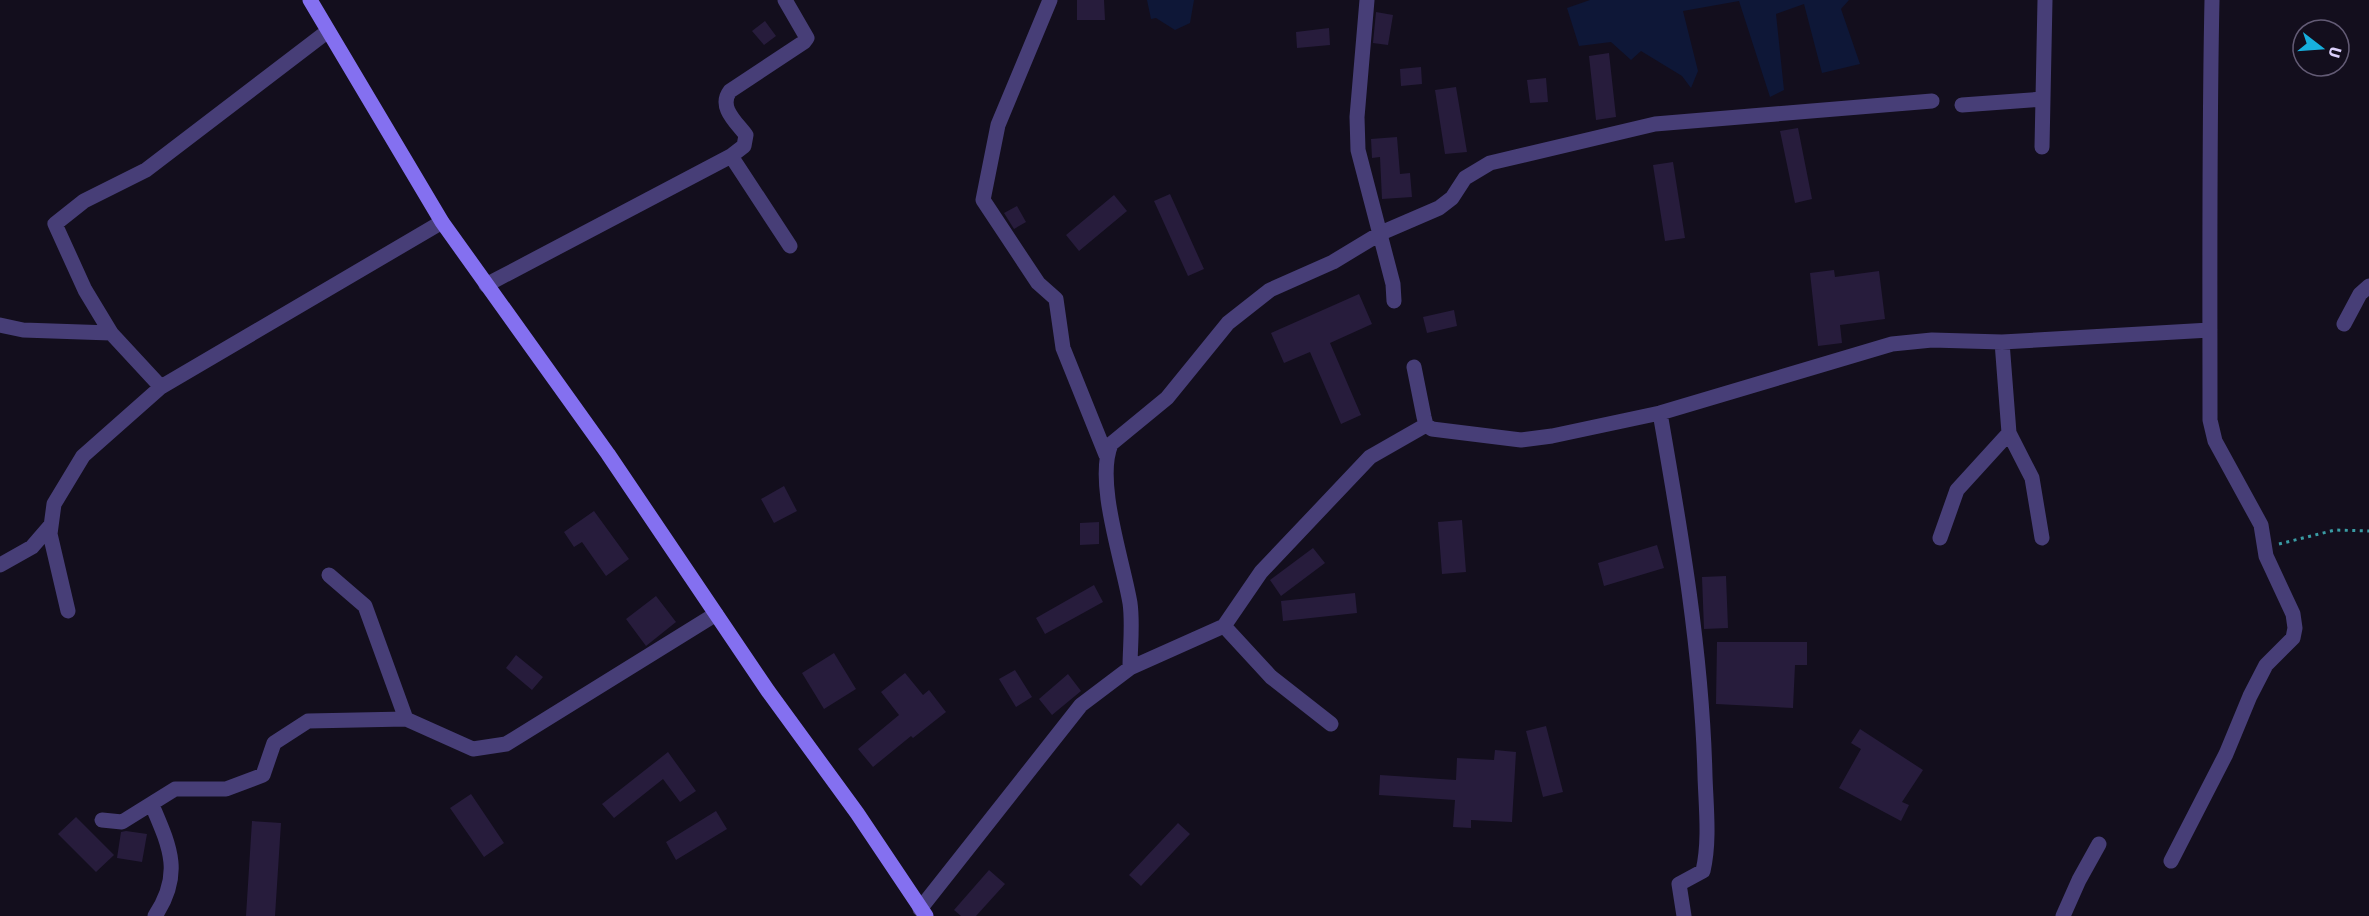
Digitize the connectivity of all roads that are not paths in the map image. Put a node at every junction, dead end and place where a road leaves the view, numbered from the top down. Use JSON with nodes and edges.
{"nodes":[{"id":1,"x":310,"y":0,"type":"edge"},
{"id":2,"x":804,"y":0,"type":"edge"},
{"id":3,"x":1050,"y":0,"type":"edge"},
{"id":4,"x":1367,"y":0,"type":"edge"},
{"id":5,"x":2045,"y":0,"type":"edge"},
{"id":6,"x":2212,"y":0,"type":"edge"},
{"id":7,"x":788,"y":4,"type":"edge"},
{"id":8,"x":328,"y":31,"type":"junction"},
{"id":9,"x":2043,"y":99,"type":"junction"},
{"id":10,"x":1932,"y":101,"type":"dead end"},
{"id":11,"x":1962,"y":105,"type":"dead end"},
{"id":12,"x":2042,"y":147,"type":"dead end"},
{"id":13,"x":731,"y":156,"type":"junction"},
{"id":14,"x":442,"y":222,"type":"junction"},
{"id":15,"x":1381,"y":232,"type":"junction"},
{"id":16,"x":790,"y":246,"type":"dead end"},
{"id":17,"x":486,"y":285,"type":"junction"},
{"id":18,"x":2369,"y":286,"type":"edge"},
{"id":19,"x":1394,"y":301,"type":"dead end"},
{"id":20,"x":2344,"y":324,"type":"dead end"},
{"id":21,"x":0,"y":325,"type":"edge"},
{"id":22,"x":2210,"y":330,"type":"junction"},
{"id":23,"x":111,"y":333,"type":"junction"},
{"id":24,"x":2002,"y":342,"type":"junction"},
{"id":25,"x":1414,"y":367,"type":"dead end"},
{"id":26,"x":161,"y":387,"type":"junction"},
{"id":27,"x":1660,"y":412,"type":"junction"},
{"id":28,"x":1426,"y":424,"type":"junction"},
{"id":29,"x":2009,"y":433,"type":"junction"},
{"id":30,"x":1106,"y":455,"type":"junction"},
{"id":31,"x":51,"y":525,"type":"junction"},
{"id":32,"x":1940,"y":538,"type":"dead end"},
{"id":33,"x":2042,"y":538,"type":"dead end"},
{"id":34,"x":0,"y":565,"type":"edge"},
{"id":35,"x":329,"y":574,"type":"dead end"},
{"id":36,"x":68,"y":610,"type":"dead end"},
{"id":37,"x":716,"y":614,"type":"junction"},
{"id":38,"x":1224,"y":626,"type":"junction"},
{"id":39,"x":1130,"y":668,"type":"junction"},
{"id":40,"x":406,"y":719,"type":"junction"},
{"id":41,"x":1331,"y":724,"type":"dead end"},
{"id":42,"x":152,"y":805,"type":"junction"},
{"id":43,"x":102,"y":820,"type":"dead end"},
{"id":44,"x":2099,"y":844,"type":"dead end"},
{"id":45,"x":2172,"y":861,"type":"dead end"},
{"id":46,"x":923,"y":913,"type":"edge"},
{"id":47,"x":155,"y":916,"type":"edge"},
{"id":48,"x":1684,"y":916,"type":"edge"},
{"id":49,"x":2063,"y":916,"type":"edge"}],
"edges":[{"from":1,"to":8,"type":"street"},
{"from":2,"to":7,"type":"street"},
{"from":3,"to":30,"type":"street"},
{"from":4,"to":15,"type":"street"},
{"from":5,"to":9,"type":"street"},
{"from":6,"to":22,"type":"street"},
{"from":7,"to":13,"type":"street"},
{"from":8,"to":14,"type":"street"},
{"from":8,"to":23,"type":"street"},
{"from":9,"to":11,"type":"street"},
{"from":9,"to":12,"type":"street"},
{"from":10,"to":15,"type":"street"},
{"from":13,"to":16,"type":"street"},
{"from":13,"to":17,"type":"street"},
{"from":14,"to":17,"type":"street"},
{"from":14,"to":26,"type":"street"},
{"from":15,"to":19,"type":"street"},
{"from":15,"to":30,"type":"street"},
{"from":17,"to":37,"type":"street"},
{"from":18,"to":20,"type":"street"},
{"from":21,"to":23,"type":"street"},
{"from":22,"to":24,"type":"street"},
{"from":22,"to":45,"type":"street"},
{"from":23,"to":26,"type":"street"},
{"from":24,"to":27,"type":"street"},
{"from":24,"to":29,"type":"street"},
{"from":25,"to":28,"type":"street"},
{"from":26,"to":31,"type":"street"},
{"from":27,"to":28,"type":"street"},
{"from":27,"to":48,"type":"street"},
{"from":28,"to":38,"type":"street"},
{"from":29,"to":32,"type":"street"},
{"from":29,"to":33,"type":"street"},
{"from":30,"to":39,"type":"street"},
{"from":31,"to":34,"type":"street"},
{"from":31,"to":36,"type":"street"},
{"from":35,"to":40,"type":"street"},
{"from":37,"to":40,"type":"street"},
{"from":37,"to":46,"type":"street"},
{"from":38,"to":39,"type":"street"},
{"from":38,"to":41,"type":"street"},
{"from":39,"to":46,"type":"street"},
{"from":40,"to":42,"type":"street"},
{"from":42,"to":43,"type":"street"},
{"from":42,"to":47,"type":"street"},
{"from":44,"to":49,"type":"street"}]}
